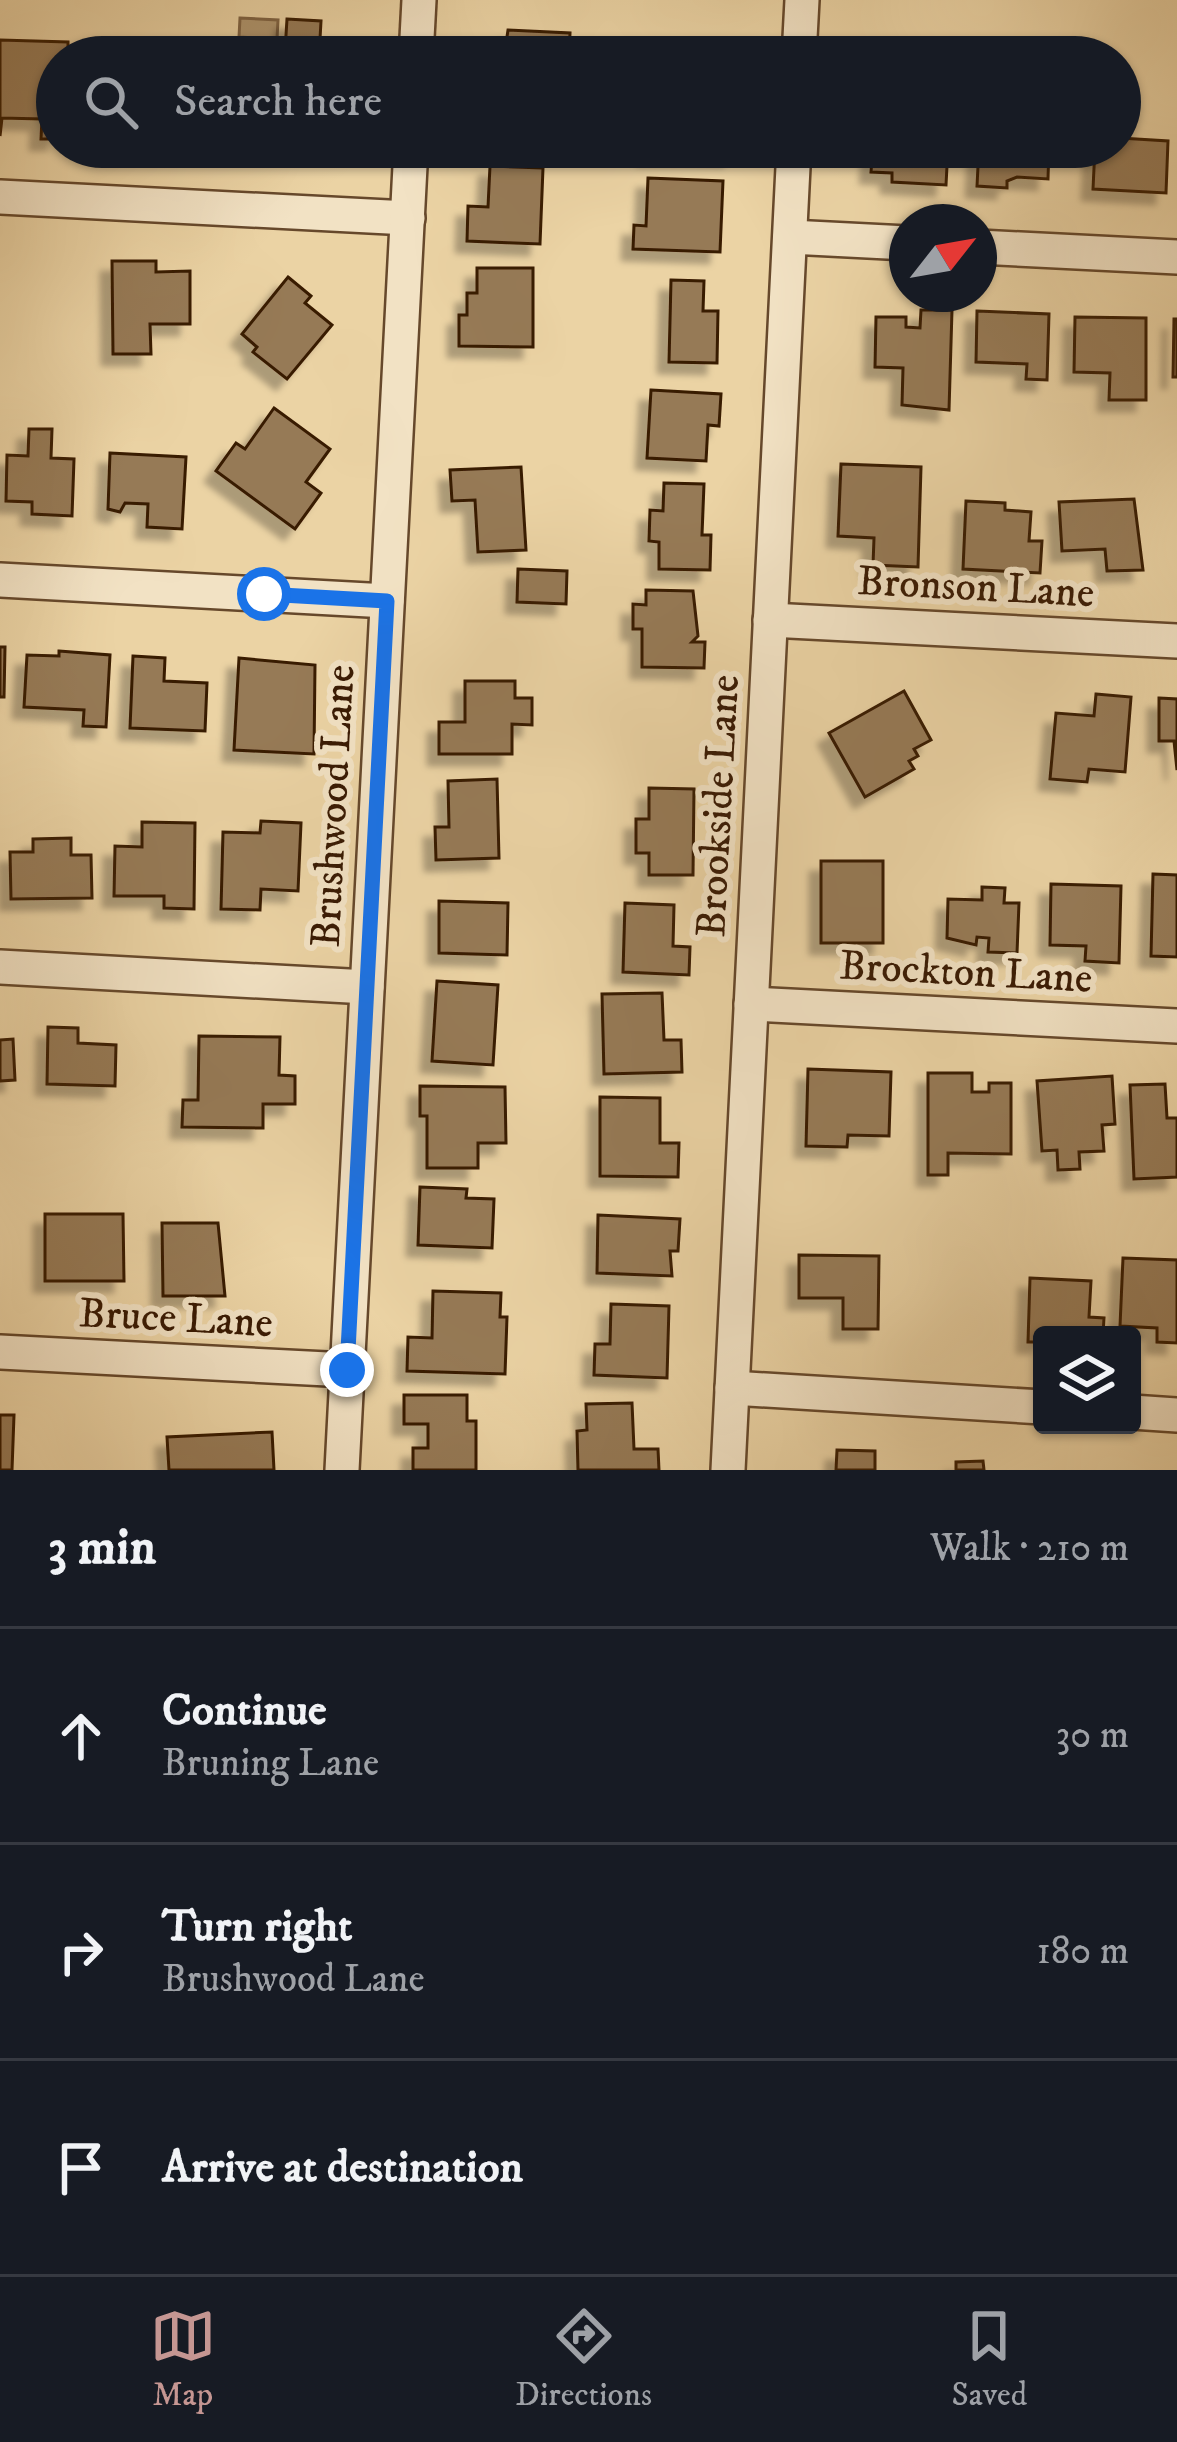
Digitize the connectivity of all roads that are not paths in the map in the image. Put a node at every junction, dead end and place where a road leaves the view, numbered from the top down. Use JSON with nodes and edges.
{"nodes":[{"id":1,"x":419,"y":0,"type":"edge"},
{"id":2,"x":802,"y":0,"type":"edge"},
{"id":3,"x":417,"y":36,"type":"edge"},
{"id":4,"x":800,"y":36,"type":"edge"},
{"id":5,"x":410,"y":168,"type":"edge"},
{"id":6,"x":793,"y":168,"type":"edge"},
{"id":7,"x":0,"y":197,"type":"edge"},
{"id":8,"x":408,"y":218,"type":"junction"},
{"id":9,"x":790,"y":237,"type":"junction"},
{"id":10,"x":889,"y":242,"type":"edge"},
{"id":11,"x":997,"y":248,"type":"edge"},
{"id":12,"x":1177,"y":257,"type":"edge"},
{"id":13,"x":0,"y":580,"type":"edge"},
{"id":14,"x":387,"y":601,"type":"junction"},
{"id":15,"x":770,"y":620,"type":"junction"},
{"id":16,"x":1177,"y":641,"type":"edge"},
{"id":17,"x":0,"y":968,"type":"edge"},
{"id":18,"x":367,"y":987,"type":"junction"},
{"id":19,"x":751,"y":1004,"type":"junction"},
{"id":20,"x":1177,"y":1026,"type":"edge"},
{"id":21,"x":0,"y":1352,"type":"edge"},
{"id":22,"x":347,"y":1370,"type":"junction"},
{"id":23,"x":732,"y":1388,"type":"junction"},
{"id":24,"x":1033,"y":1406,"type":"edge"},
{"id":25,"x":1141,"y":1413,"type":"edge"},
{"id":26,"x":1177,"y":1415,"type":"edge"},
{"id":27,"x":342,"y":1470,"type":"edge"},
{"id":28,"x":728,"y":1470,"type":"edge"}],
"edges":[{"from":1,"to":3,"type":"street"},
{"from":2,"to":4,"type":"street"},
{"from":5,"to":8,"type":"street","name":"Brushwood Lane"},
{"from":6,"to":9,"type":"street","name":"Brookside Lane"},
{"from":7,"to":8,"type":"street"},
{"from":8,"to":14,"type":"street","name":"Brushwood Lane"},
{"from":9,"to":10,"type":"street"},
{"from":9,"to":15,"type":"street","name":"Brookside Lane"},
{"from":11,"to":12,"type":"street"},
{"from":13,"to":14,"type":"street"},
{"from":14,"to":18,"type":"street","name":"Brushwood Lane"},
{"from":15,"to":16,"type":"street","name":"Bronson Lane"},
{"from":15,"to":19,"type":"street","name":"Brookside Lane"},
{"from":17,"to":18,"type":"street"},
{"from":18,"to":22,"type":"street","name":"Brushwood Lane"},
{"from":19,"to":20,"type":"street","name":"Brockton Lane"},
{"from":19,"to":23,"type":"street","name":"Brookside Lane"},
{"from":21,"to":22,"type":"street","name":"Bruce Lane"},
{"from":22,"to":27,"type":"street","name":"Brushwood Lane"},
{"from":23,"to":24,"type":"street"},
{"from":23,"to":28,"type":"street","name":"Brookside Lane"},
{"from":25,"to":26,"type":"street"}]}
